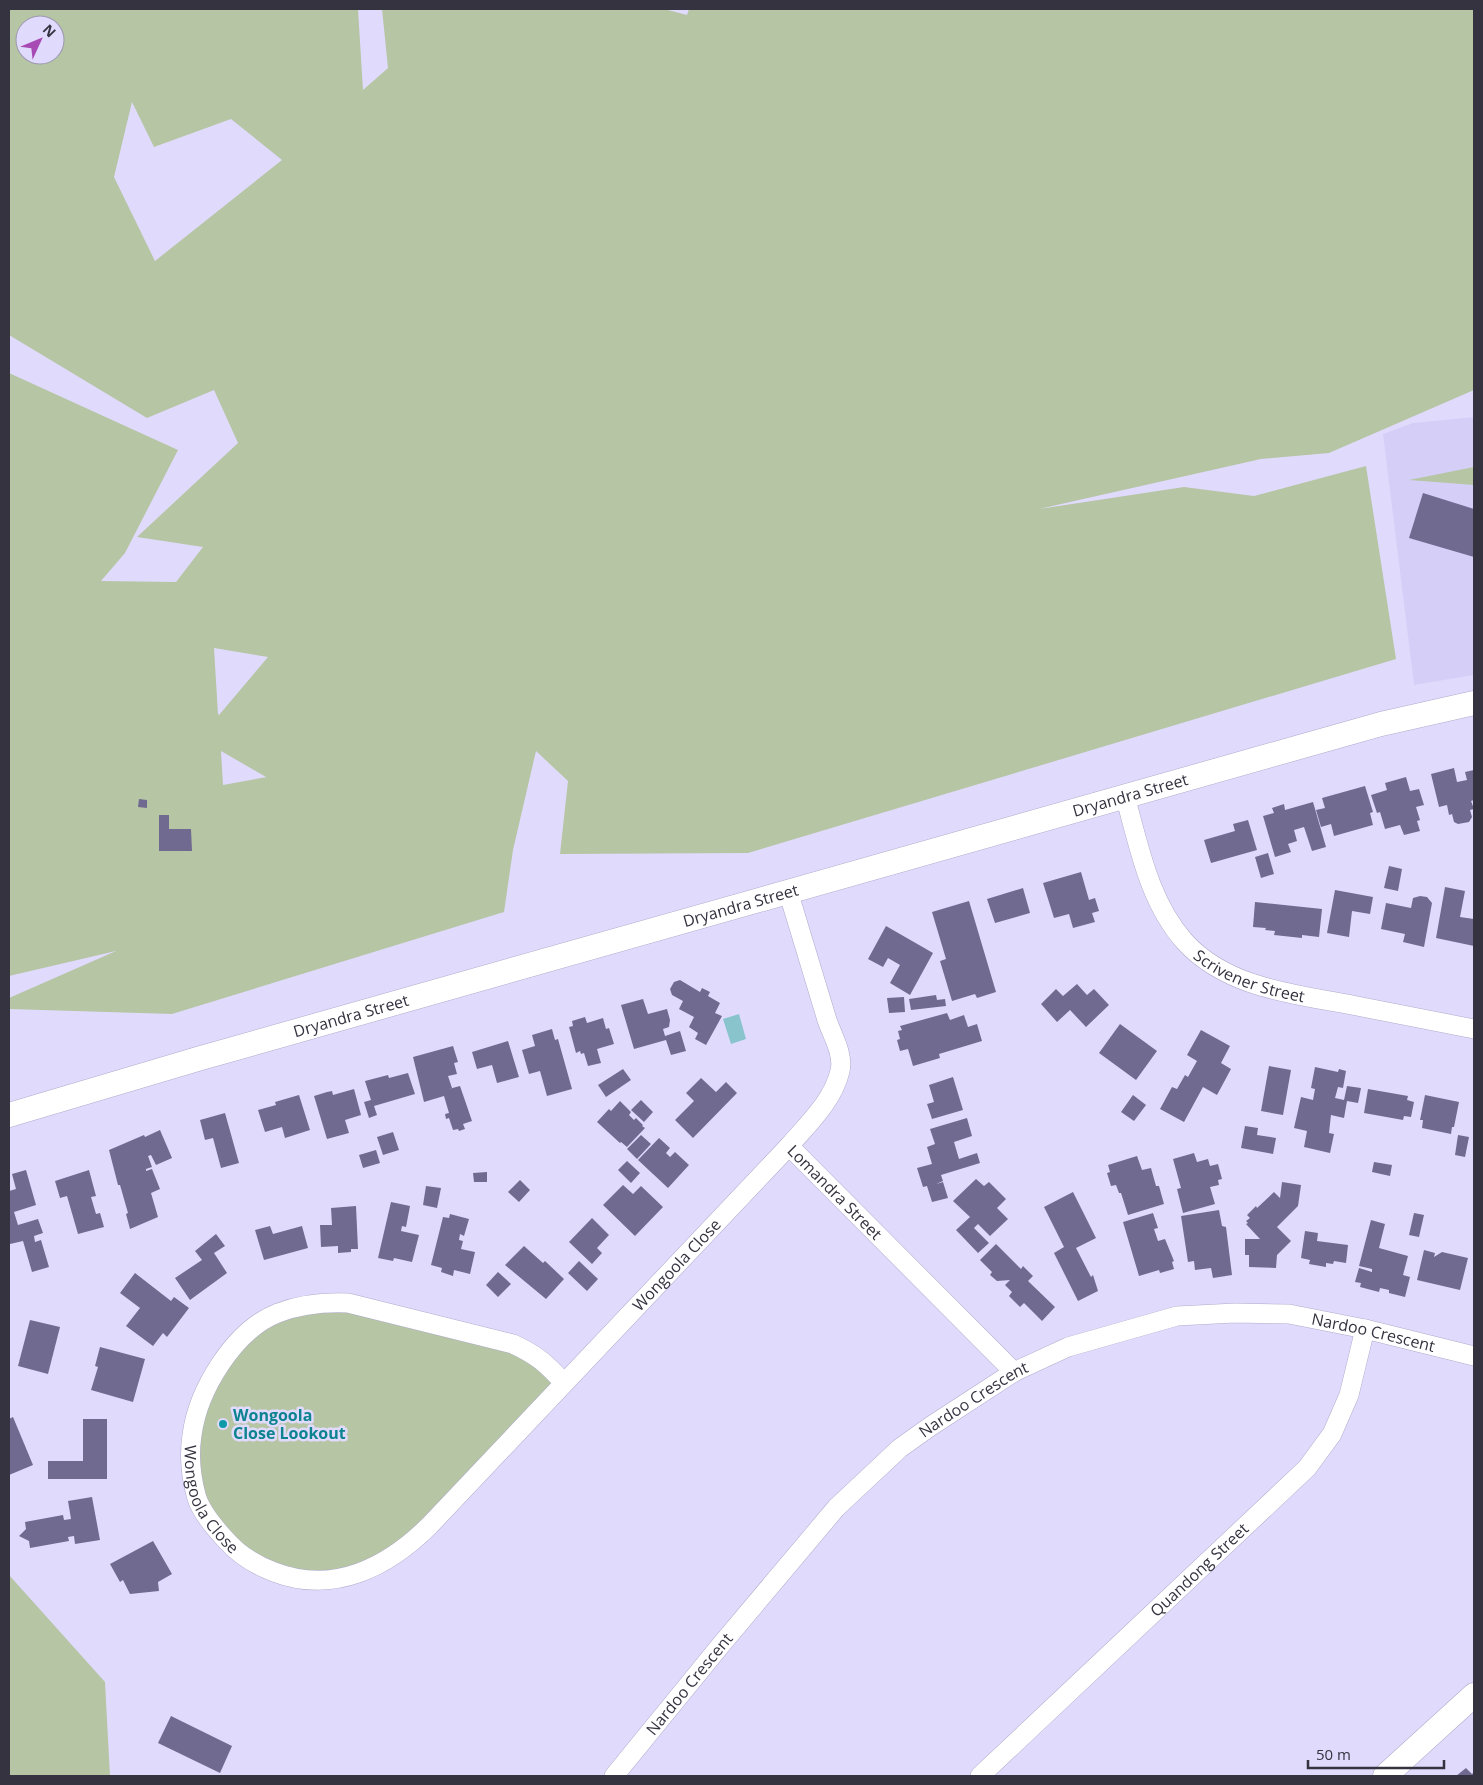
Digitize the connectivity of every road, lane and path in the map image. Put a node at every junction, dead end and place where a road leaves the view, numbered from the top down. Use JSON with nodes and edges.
{"nodes":[{"id":1,"x":1474,"y":703,"type":"edge"},
{"id":2,"x":1126,"y":796,"type":"junction"},
{"id":3,"x":788,"y":891,"type":"junction"},
{"id":4,"x":1474,"y":1029,"type":"edge"},
{"id":5,"x":9,"y":1115,"type":"edge"},
{"id":6,"x":789,"y":1146,"type":"junction"},
{"id":7,"x":1365,"y":1329,"type":"junction"},
{"id":8,"x":1474,"y":1356,"type":"edge"},
{"id":9,"x":1014,"y":1372,"type":"junction"},
{"id":10,"x":564,"y":1383,"type":"junction"},
{"id":11,"x":1474,"y":1695,"type":"edge"},
{"id":12,"x":614,"y":1776,"type":"edge"},
{"id":13,"x":980,"y":1776,"type":"edge"},
{"id":14,"x":1385,"y":1776,"type":"edge"}],
"edges":[{"from":1,"to":2,"type":"street","name":"Dryandra Street"},
{"from":2,"to":3,"type":"street","name":"Dryandra Street"},
{"from":2,"to":4,"type":"street","name":"Scrivener Street"},
{"from":3,"to":5,"type":"street","name":"Dryandra Street"},
{"from":3,"to":6,"type":"street","name":"Lomandra Street"},
{"from":6,"to":9,"type":"street","name":"Lomandra Street"},
{"from":6,"to":10,"type":"street","name":"Wongoola Close"},
{"from":7,"to":8,"type":"street","name":"Nardoo Crescent"},
{"from":7,"to":9,"type":"street","name":"Nardoo Crescent"},
{"from":7,"to":13,"type":"street","name":"Quandong Street"},
{"from":9,"to":12,"type":"street","name":"Nardoo Crescent"},
{"from":10,"to":10,"type":"street","name":"Wongoola Close"},
{"from":11,"to":14,"type":"street"}]}
